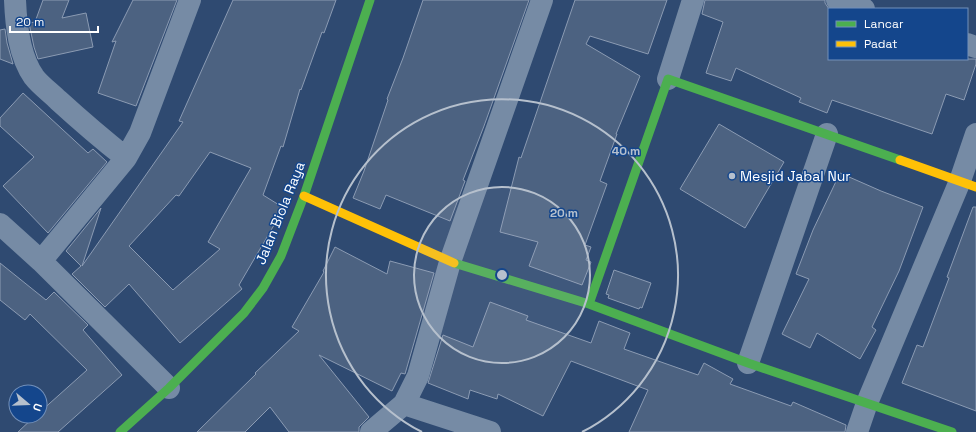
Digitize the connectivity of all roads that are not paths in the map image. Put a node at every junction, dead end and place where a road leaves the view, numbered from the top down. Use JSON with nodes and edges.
{"nodes":[{"id":1,"x":15,"y":0,"type":"edge"},
{"id":2,"x":190,"y":0,"type":"edge"},
{"id":3,"x":370,"y":0,"type":"edge"},
{"id":4,"x":542,"y":0,"type":"edge"},
{"id":5,"x":693,"y":0,"type":"edge"},
{"id":6,"x":837,"y":0,"type":"edge"},
{"id":7,"x":861,"y":8,"type":"edge"},
{"id":8,"x":668,"y":79,"type":"junction"},
{"id":9,"x":827,"y":134,"type":"junction"},
{"id":10,"x":976,"y":134,"type":"edge"},
{"id":11,"x":126,"y":158,"type":"junction"},
{"id":12,"x":968,"y":184,"type":"edge"},
{"id":13,"x":304,"y":196,"type":"junction"},
{"id":14,"x":0,"y":224,"type":"edge"},
{"id":15,"x":41,"y":261,"type":"junction"},
{"id":16,"x":450,"y":262,"type":"junction"},
{"id":17,"x":589,"y":304,"type":"junction"},
{"id":18,"x":748,"y":363,"type":"junction"},
{"id":19,"x":169,"y":388,"type":"junction"},
{"id":20,"x":868,"y":403,"type":"junction"},
{"id":21,"x":404,"y":404,"type":"junction"},
{"id":22,"x":120,"y":432,"type":"edge"},
{"id":23,"x":371,"y":432,"type":"edge"},
{"id":24,"x":490,"y":432,"type":"edge"},
{"id":25,"x":857,"y":432,"type":"edge"},
{"id":26,"x":952,"y":432,"type":"edge"}],
"edges":[{"from":1,"to":11,"type":"street"},
{"from":2,"to":11,"type":"street"},
{"from":3,"to":13,"type":"street","name":"Jalan Biola Raya"},
{"from":4,"to":16,"type":"street"},
{"from":5,"to":8,"type":"street"},
{"from":6,"to":7,"type":"street"},
{"from":8,"to":9,"type":"street"},
{"from":8,"to":17,"type":"street"},
{"from":9,"to":12,"type":"street"},
{"from":9,"to":18,"type":"street"},
{"from":10,"to":12,"type":"street"},
{"from":11,"to":15,"type":"street"},
{"from":12,"to":20,"type":"street"},
{"from":13,"to":16,"type":"street"},
{"from":13,"to":19,"type":"street","name":"Jalan Biola Raya"},
{"from":14,"to":15,"type":"street"},
{"from":15,"to":19,"type":"street"},
{"from":16,"to":17,"type":"street"},
{"from":16,"to":21,"type":"street"},
{"from":17,"to":18,"type":"street"},
{"from":18,"to":20,"type":"street"},
{"from":19,"to":22,"type":"street","name":"Jalan Biola Raya"},
{"from":20,"to":25,"type":"street"},
{"from":20,"to":26,"type":"street"},
{"from":21,"to":23,"type":"street"},
{"from":21,"to":24,"type":"street"}]}
